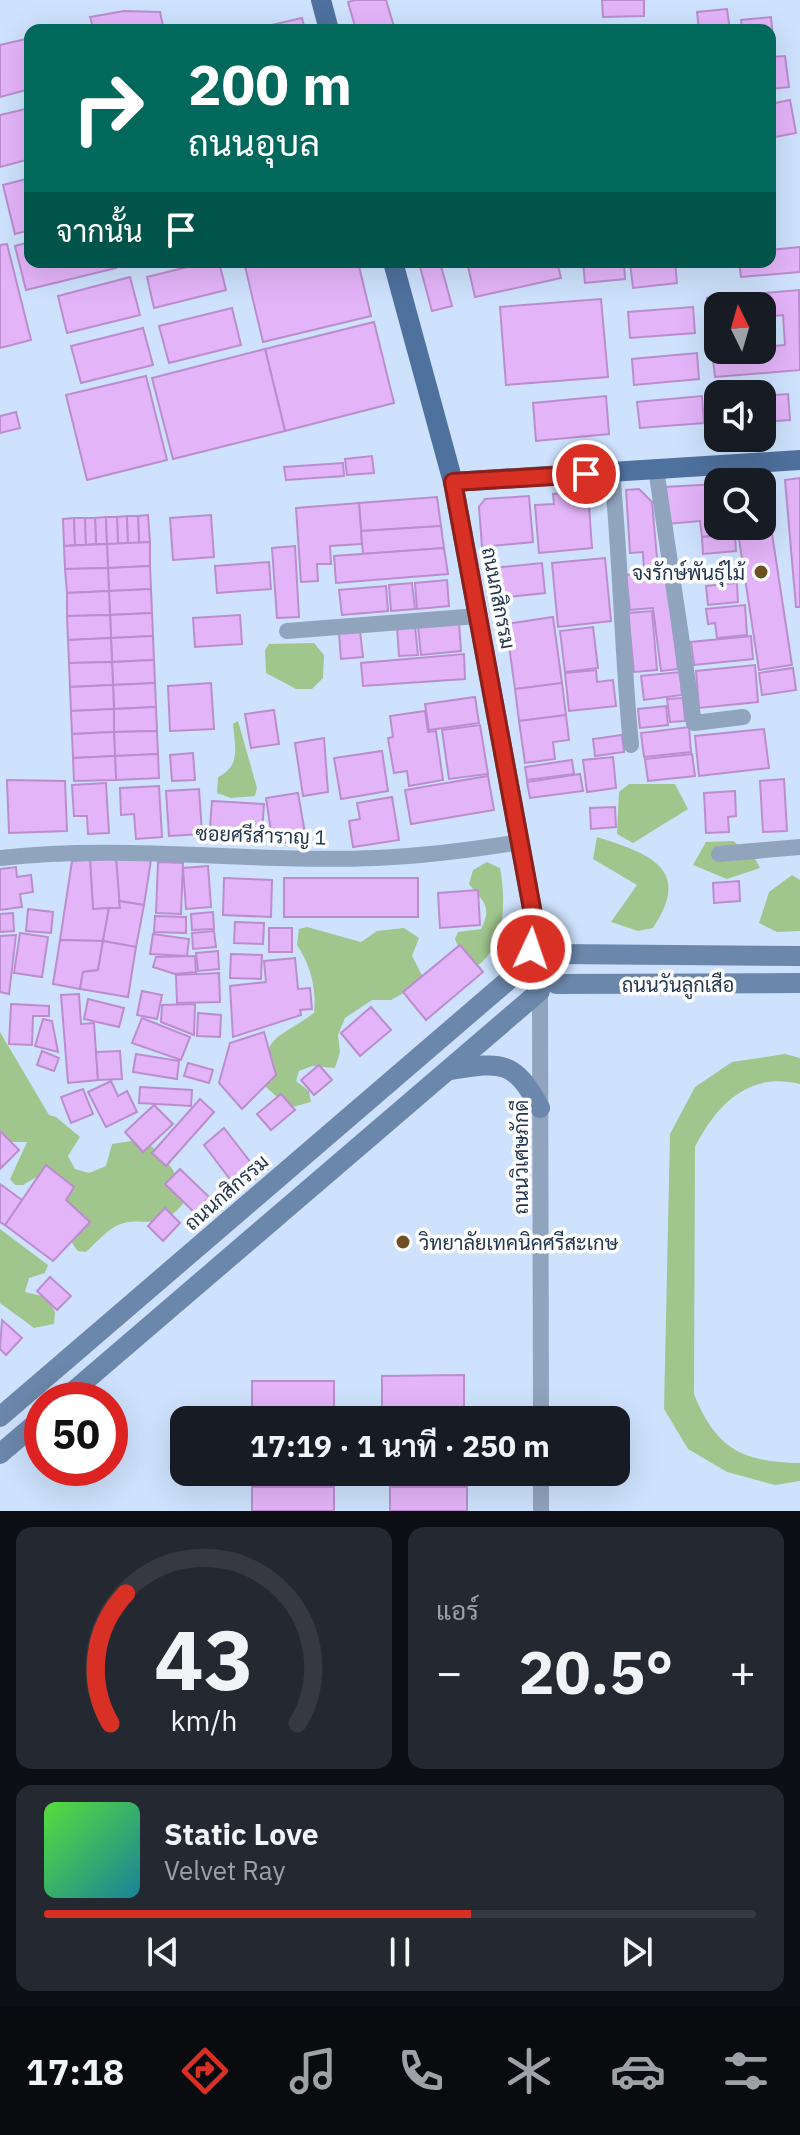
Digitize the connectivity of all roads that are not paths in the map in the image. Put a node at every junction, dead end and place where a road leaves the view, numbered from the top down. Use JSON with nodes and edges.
{"nodes":[{"id":1,"x":321,"y":0,"type":"edge"},
{"id":2,"x":327,"y":24,"type":"edge"},
{"id":3,"x":395,"y":268,"type":"edge"},
{"id":4,"x":800,"y":460,"type":"edge"},
{"id":5,"x":656,"y":469,"type":"junction"},
{"id":6,"x":612,"y":472,"type":"junction"},
{"id":7,"x":453,"y":482,"type":"junction"},
{"id":8,"x":478,"y":616,"type":"junction"},
{"id":9,"x":287,"y":631,"type":"dead end"},
{"id":10,"x":743,"y":717,"type":"dead end"},
{"id":11,"x":631,"y":745,"type":"dead end"},
{"id":12,"x":520,"y":842,"type":"junction"},
{"id":13,"x":800,"y":847,"type":"edge"},
{"id":14,"x":719,"y":854,"type":"dead end"},
{"id":15,"x":0,"y":858,"type":"edge"},
{"id":16,"x":537,"y":947,"type":"junction"},
{"id":17,"x":557,"y":954,"type":"junction"},
{"id":18,"x":800,"y":956,"type":"edge"},
{"id":19,"x":519,"y":971,"type":"junction"},
{"id":20,"x":800,"y":983,"type":"edge"},
{"id":21,"x":548,"y":987,"type":"junction"},
{"id":22,"x":473,"y":1011,"type":"junction"},
{"id":23,"x":493,"y":1033,"type":"junction"},
{"id":24,"x":450,"y":1070,"type":"junction"},
{"id":25,"x":540,"y":1108,"type":"junction"},
{"id":26,"x":84,"y":1382,"type":"edge"},
{"id":27,"x":541,"y":1406,"type":"edge"},
{"id":28,"x":0,"y":1417,"type":"edge"},
{"id":29,"x":24,"y":1433,"type":"edge"},
{"id":30,"x":0,"y":1454,"type":"edge"},
{"id":31,"x":541,"y":1486,"type":"edge"},
{"id":32,"x":541,"y":1511,"type":"edge"}],
"edges":[{"from":1,"to":2,"type":"main road"},
{"from":3,"to":7,"type":"main road","name":"ถนนกสิกรรม"},
{"from":4,"to":5,"type":"main road"},
{"from":5,"to":6,"type":"main road"},
{"from":5,"to":10,"type":"street"},
{"from":6,"to":7,"type":"main road"},
{"from":6,"to":11,"type":"street"},
{"from":7,"to":8,"type":"main road","name":"ถนนกสิกรรม"},
{"from":8,"to":9,"type":"street"},
{"from":8,"to":12,"type":"main road","name":"ถนนกสิกรรม"},
{"from":12,"to":15,"type":"street","name":"ซอยศรีสำราญ 1"},
{"from":12,"to":16,"type":"main road","name":"ถนนกสิกรรม"},
{"from":13,"to":14,"type":"street"},
{"from":16,"to":17,"type":"main road"},
{"from":16,"to":19,"type":"main road"},
{"from":17,"to":18,"type":"main road","name":"ถนนวันลูกเสือ"},
{"from":17,"to":21,"type":"main road"},
{"from":19,"to":21,"type":"main road"},
{"from":19,"to":22,"type":"main road","name":"ถนนกสิกรรม"},
{"from":20,"to":21,"type":"main road","name":"ถนนวันลูกเสือ"},
{"from":21,"to":23,"type":"main road"},
{"from":21,"to":25,"type":"street","name":"ถนนวิเศษภักดี"},
{"from":22,"to":23,"type":"main road"},
{"from":22,"to":28,"type":"main road","name":"ถนนกสิกรรม"},
{"from":23,"to":24,"type":"main road"},
{"from":24,"to":25,"type":"main road"},
{"from":24,"to":26,"type":"main road"},
{"from":25,"to":27,"type":"street","name":"ถนนวิเศษภักดี"},
{"from":29,"to":30,"type":"main road"},
{"from":31,"to":32,"type":"street"}]}
